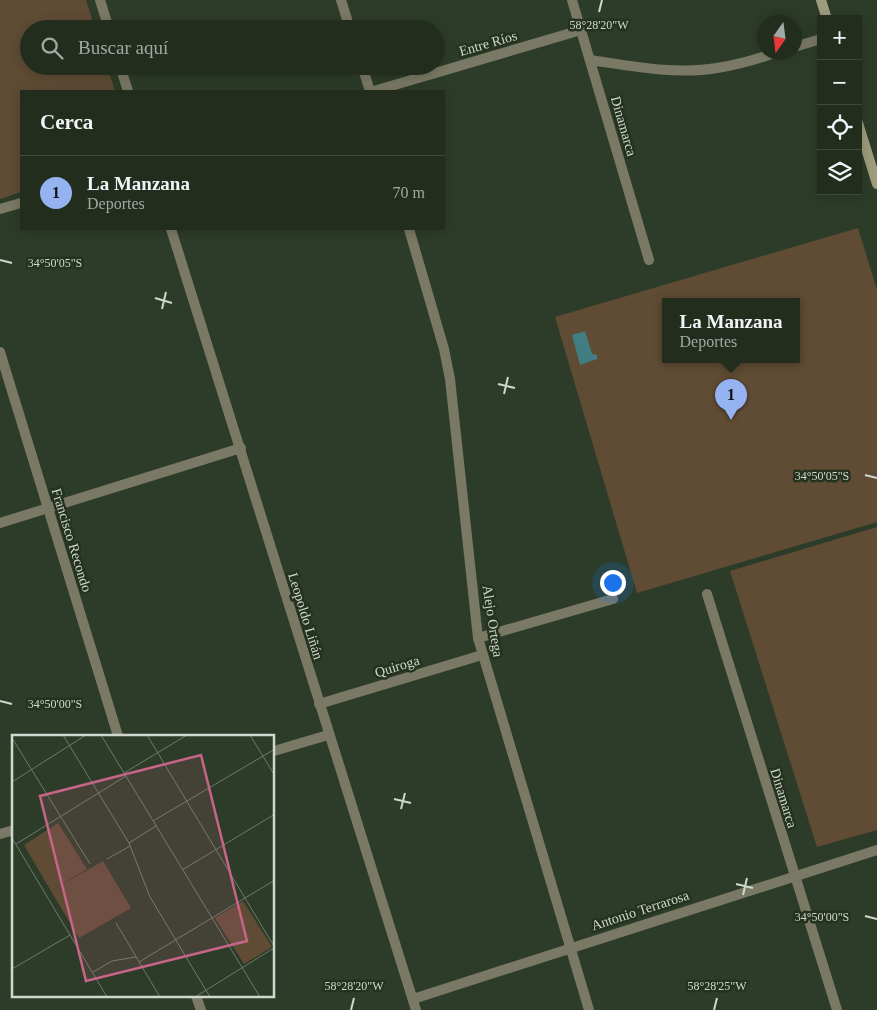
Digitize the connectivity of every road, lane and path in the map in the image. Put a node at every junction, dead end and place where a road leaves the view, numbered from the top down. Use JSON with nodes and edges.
{"nodes":[{"id":1,"x":100,"y":0,"type":"edge"},
{"id":2,"x":341,"y":0,"type":"edge"},
{"id":3,"x":572,"y":0,"type":"edge"},
{"id":4,"x":822,"y":0,"type":"edge"},
{"id":5,"x":826,"y":15,"type":"edge"},
{"id":6,"x":106,"y":20,"type":"edge"},
{"id":7,"x":347,"y":20,"type":"edge"},
{"id":8,"x":581,"y":30,"type":"junction"},
{"id":9,"x":817,"y":40,"type":"edge"},
{"id":10,"x":802,"y":45,"type":"edge"},
{"id":11,"x":757,"y":57,"type":"edge"},
{"id":12,"x":590,"y":60,"type":"junction"},
{"id":13,"x":445,"y":70,"type":"edge"},
{"id":14,"x":123,"y":75,"type":"edge"},
{"id":15,"x":365,"y":75,"type":"edge"},
{"id":16,"x":428,"y":75,"type":"edge"},
{"id":17,"x":128,"y":90,"type":"edge"},
{"id":18,"x":370,"y":90,"type":"edge"},
{"id":19,"x":377,"y":90,"type":"edge"},
{"id":20,"x":862,"y":136,"type":"edge"},
{"id":21,"x":877,"y":184,"type":"edge"},
{"id":22,"x":20,"y":203,"type":"edge"},
{"id":23,"x":0,"y":209,"type":"edge"},
{"id":24,"x":171,"y":230,"type":"edge"},
{"id":25,"x":409,"y":230,"type":"edge"},
{"id":26,"x":649,"y":260,"type":"dead end"},
{"id":27,"x":0,"y":352,"type":"edge"},
{"id":28,"x":241,"y":448,"type":"junction"},
{"id":29,"x":47,"y":508,"type":"junction"},
{"id":30,"x":0,"y":523,"type":"edge"},
{"id":31,"x":707,"y":594,"type":"dead end"},
{"id":32,"x":613,"y":599,"type":"dead end"},
{"id":33,"x":478,"y":638,"type":"junction"},
{"id":34,"x":482,"y":655,"type":"junction"},
{"id":35,"x":319,"y":704,"type":"junction"},
{"id":36,"x":118,"y":735,"type":"edge"},
{"id":37,"x":328,"y":735,"type":"junction"},
{"id":38,"x":275,"y":751,"type":"edge"},
{"id":39,"x":877,"y":850,"type":"edge"},
{"id":40,"x":794,"y":875,"type":"junction"},
{"id":41,"x":569,"y":948,"type":"junction"},
{"id":42,"x":197,"y":998,"type":"edge"},
{"id":43,"x":413,"y":999,"type":"junction"},
{"id":44,"x":201,"y":1010,"type":"edge"},
{"id":45,"x":416,"y":1010,"type":"edge"},
{"id":46,"x":589,"y":1010,"type":"edge"},
{"id":47,"x":837,"y":1010,"type":"edge"}],
"edges":[{"from":1,"to":6,"type":"street"},
{"from":2,"to":7,"type":"street"},
{"from":3,"to":8,"type":"street","name":"Dinamarca"},
{"from":4,"to":5,"type":"main road"},
{"from":8,"to":12,"type":"street","name":"Dinamarca"},
{"from":8,"to":13,"type":"street","name":"Entre Ríos"},
{"from":9,"to":10,"type":"street"},
{"from":11,"to":12,"type":"street"},
{"from":12,"to":26,"type":"street","name":"Dinamarca"},
{"from":14,"to":17,"type":"street"},
{"from":15,"to":18,"type":"street"},
{"from":16,"to":19,"type":"street","name":"Entre Ríos"},
{"from":20,"to":21,"type":"main road"},
{"from":22,"to":23,"type":"street"},
{"from":24,"to":28,"type":"street","name":"Leopoldo Liñán"},
{"from":25,"to":33,"type":"street","name":"Alejo Ortega"},
{"from":27,"to":29,"type":"street","name":"Francisco Recondo"},
{"from":28,"to":29,"type":"street"},
{"from":28,"to":35,"type":"street","name":"Leopoldo Liñán"},
{"from":29,"to":30,"type":"street"},
{"from":29,"to":36,"type":"street","name":"Francisco Recondo"},
{"from":31,"to":40,"type":"street","name":"Dinamarca"},
{"from":32,"to":33,"type":"street"},
{"from":33,"to":34,"type":"street","name":"Alejo Ortega"},
{"from":34,"to":35,"type":"street","name":"Quiroga"},
{"from":34,"to":41,"type":"street","name":"Alejo Ortega"},
{"from":35,"to":37,"type":"street","name":"Leopoldo Liñán"},
{"from":37,"to":38,"type":"street"},
{"from":37,"to":43,"type":"street","name":"Leopoldo Liñán"},
{"from":39,"to":40,"type":"street","name":"Antonio Terrarosa"},
{"from":40,"to":41,"type":"street","name":"Antonio Terrarosa"},
{"from":40,"to":47,"type":"street","name":"Dinamarca"},
{"from":41,"to":43,"type":"street","name":"Antonio Terrarosa"},
{"from":41,"to":46,"type":"street","name":"Alejo Ortega"},
{"from":42,"to":44,"type":"street"},
{"from":43,"to":45,"type":"street","name":"Leopoldo Liñán"}]}
